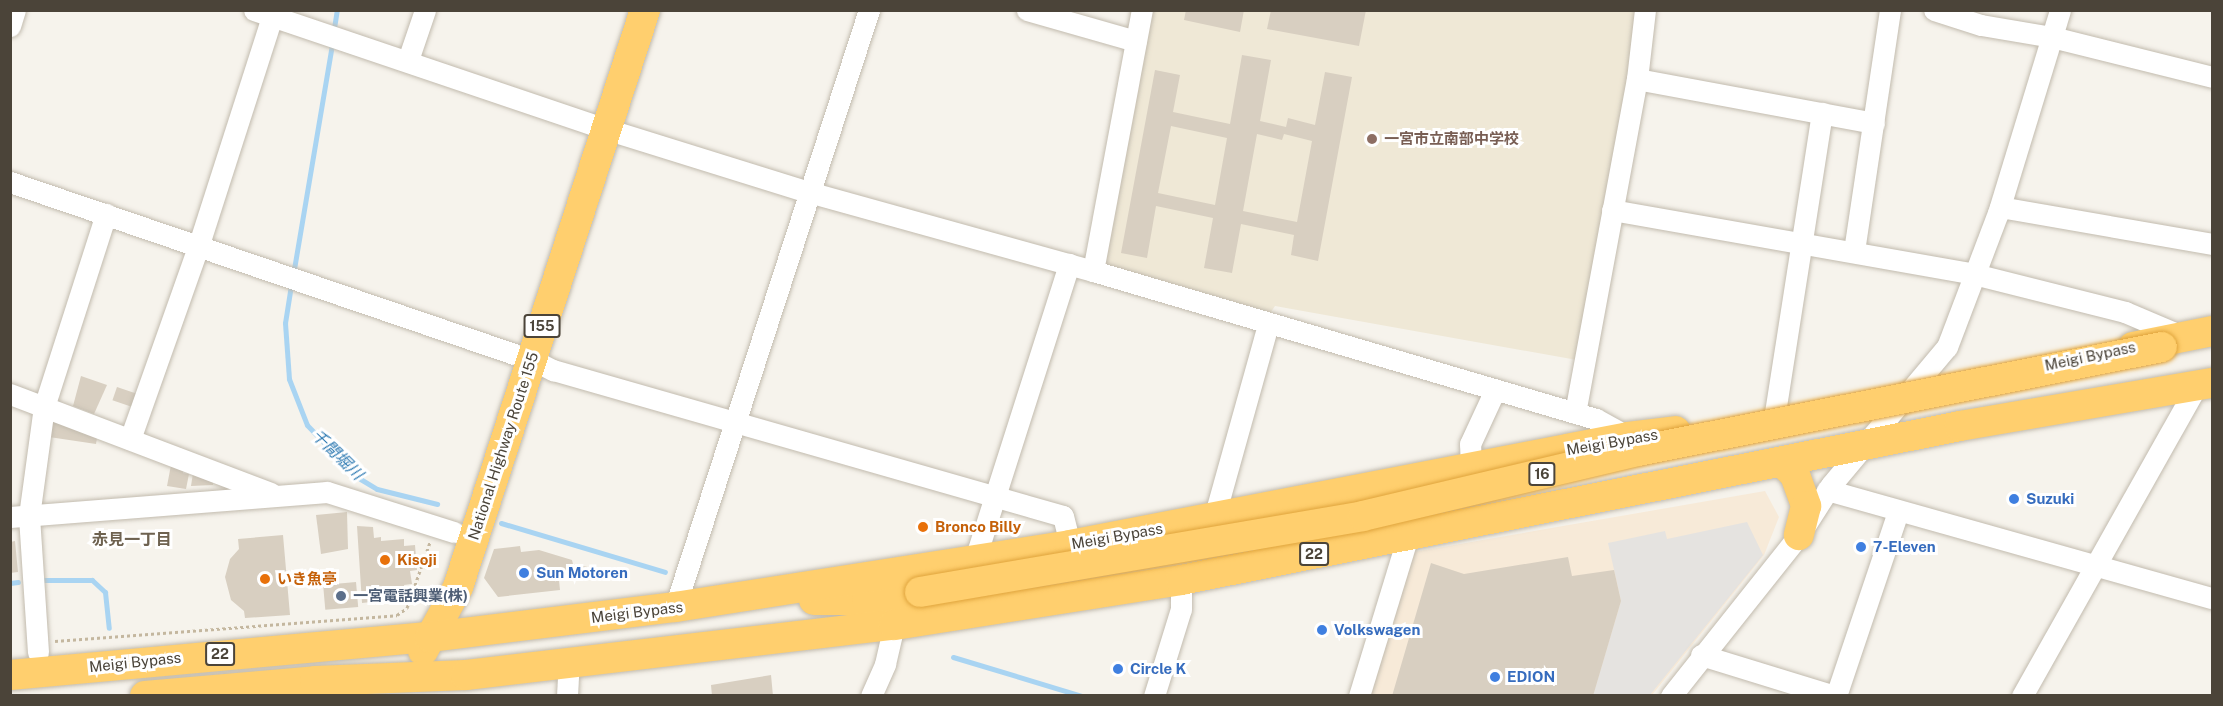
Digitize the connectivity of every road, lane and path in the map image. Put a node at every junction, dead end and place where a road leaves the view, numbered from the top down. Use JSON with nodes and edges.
{"nodes":[{"id":1,"x":15,"y":10,"type":"edge"},
{"id":2,"x":425,"y":10,"type":"edge"},
{"id":3,"x":627,"y":10,"type":"edge"},
{"id":4,"x":645,"y":10,"type":"edge"},
{"id":5,"x":869,"y":10,"type":"edge"},
{"id":6,"x":1027,"y":10,"type":"edge"},
{"id":7,"x":1142,"y":10,"type":"edge"},
{"id":8,"x":1645,"y":10,"type":"edge"},
{"id":9,"x":1890,"y":10,"type":"edge"},
{"id":10,"x":1934,"y":10,"type":"edge"},
{"id":11,"x":2060,"y":10,"type":"edge"},
{"id":12,"x":263,"y":13,"type":"edge"},
{"id":13,"x":10,"y":26,"type":"edge"},
{"id":14,"x":2052,"y":37,"type":"junction"},
{"id":15,"x":1136,"y":41,"type":"junction"},
{"id":16,"x":408,"y":60,"type":"junction"},
{"id":17,"x":2212,"y":77,"type":"edge"},
{"id":18,"x":1637,"y":79,"type":"junction"},
{"id":19,"x":1822,"y":113,"type":"junction"},
{"id":20,"x":1874,"y":123,"type":"junction"},
{"id":21,"x":598,"y":126,"type":"junction"},
{"id":22,"x":10,"y":182,"type":"edge"},
{"id":23,"x":812,"y":193,"type":"junction"},
{"id":24,"x":2000,"y":207,"type":"junction"},
{"id":25,"x":1612,"y":210,"type":"junction"},
{"id":26,"x":106,"y":214,"type":"junction"},
{"id":27,"x":1804,"y":241,"type":"junction"},
{"id":28,"x":198,"y":244,"type":"junction"},
{"id":29,"x":2212,"y":244,"type":"edge"},
{"id":30,"x":1854,"y":251,"type":"junction"},
{"id":31,"x":1069,"y":264,"type":"junction"},
{"id":32,"x":1093,"y":271,"type":"junction"},
{"id":33,"x":1974,"y":274,"type":"junction"},
{"id":34,"x":1268,"y":324,"type":"junction"},
{"id":35,"x":2203,"y":334,"type":"edge"},
{"id":36,"x":522,"y":357,"type":"junction"},
{"id":37,"x":2205,"y":385,"type":"edge"},
{"id":38,"x":1495,"y":390,"type":"junction"},
{"id":39,"x":1912,"y":391,"type":"junction"},
{"id":40,"x":10,"y":394,"type":"edge"},
{"id":41,"x":44,"y":407,"type":"junction"},
{"id":42,"x":1575,"y":413,"type":"junction"},
{"id":43,"x":1774,"y":419,"type":"junction"},
{"id":44,"x":736,"y":422,"type":"junction"},
{"id":45,"x":1628,"y":437,"type":"junction"},
{"id":46,"x":129,"y":439,"type":"junction"},
{"id":47,"x":1865,"y":447,"type":"junction"},
{"id":48,"x":1782,"y":462,"type":"junction"},
{"id":49,"x":1471,"y":470,"type":"junction"},
{"id":50,"x":1827,"y":490,"type":"junction"},
{"id":51,"x":278,"y":496,"type":"junction"},
{"id":52,"x":993,"y":496,"type":"junction"},
{"id":53,"x":1898,"y":512,"type":"junction"},
{"id":54,"x":20,"y":516,"type":"edge"},
{"id":55,"x":1214,"y":518,"type":"junction"},
{"id":56,"x":445,"y":529,"type":"junction"},
{"id":57,"x":1799,"y":535,"type":"junction"},
{"id":58,"x":1408,"y":536,"type":"junction"},
{"id":59,"x":1070,"y":545,"type":"junction"},
{"id":60,"x":975,"y":559,"type":"junction"},
{"id":61,"x":2096,"y":564,"type":"junction"},
{"id":62,"x":1181,"y":580,"type":"junction"},
{"id":63,"x":763,"y":594,"type":"junction"},
{"id":64,"x":2212,"y":598,"type":"edge"},
{"id":65,"x":675,"y":607,"type":"junction"},
{"id":66,"x":894,"y":625,"type":"junction"},
{"id":67,"x":430,"y":637,"type":"junction"},
{"id":68,"x":29,"y":649,"type":"edge"},
{"id":69,"x":1701,"y":655,"type":"junction"},
{"id":70,"x":181,"y":657,"type":"junction"},
{"id":71,"x":569,"y":663,"type":"junction"},
{"id":72,"x":10,"y":675,"type":"edge"},
{"id":73,"x":315,"y":681,"type":"junction"},
{"id":74,"x":404,"y":687,"type":"edge"},
{"id":75,"x":145,"y":696,"type":"edge"},
{"id":76,"x":286,"y":696,"type":"edge"},
{"id":77,"x":567,"y":696,"type":"edge"},
{"id":78,"x":871,"y":696,"type":"edge"},
{"id":79,"x":1154,"y":696,"type":"edge"},
{"id":80,"x":1359,"y":696,"type":"edge"},
{"id":81,"x":1671,"y":696,"type":"edge"},
{"id":82,"x":1835,"y":696,"type":"edge"},
{"id":83,"x":2022,"y":696,"type":"edge"}],
"edges":[{"from":1,"to":13,"type":"street"},
{"from":2,"to":16,"type":"street"},
{"from":3,"to":21,"type":"highway","name":"National Highway Route 155","number":"155"},
{"from":4,"to":21,"type":"highway","name":"National Highway Route 155","number":"155"},
{"from":5,"to":23,"type":"street"},
{"from":6,"to":15,"type":"street"},
{"from":7,"to":15,"type":"street"},
{"from":8,"to":18,"type":"street"},
{"from":9,"to":20,"type":"street"},
{"from":10,"to":14,"type":"street"},
{"from":11,"to":14,"type":"street"},
{"from":12,"to":16,"type":"street"},
{"from":12,"to":28,"type":"street"},
{"from":14,"to":17,"type":"street"},
{"from":14,"to":24,"type":"street"},
{"from":15,"to":32,"type":"street"},
{"from":16,"to":21,"type":"street"},
{"from":18,"to":19,"type":"street"},
{"from":18,"to":25,"type":"street"},
{"from":19,"to":20,"type":"street"},
{"from":19,"to":27,"type":"street"},
{"from":20,"to":30,"type":"street"},
{"from":21,"to":23,"type":"street"},
{"from":21,"to":36,"type":"highway","name":"National Highway Route 155","number":"155"},
{"from":22,"to":26,"type":"street"},
{"from":23,"to":31,"type":"street"},
{"from":23,"to":44,"type":"street"},
{"from":24,"to":29,"type":"street"},
{"from":24,"to":33,"type":"street"},
{"from":25,"to":27,"type":"street"},
{"from":25,"to":42,"type":"street"},
{"from":26,"to":28,"type":"street"},
{"from":26,"to":41,"type":"street"},
{"from":27,"to":30,"type":"street"},
{"from":27,"to":43,"type":"street"},
{"from":28,"to":36,"type":"street"},
{"from":28,"to":46,"type":"street"},
{"from":30,"to":33,"type":"street"},
{"from":31,"to":32,"type":"street"},
{"from":31,"to":52,"type":"street"},
{"from":32,"to":34,"type":"street"},
{"from":33,"to":35,"type":"street"},
{"from":33,"to":39,"type":"street"},
{"from":34,"to":38,"type":"street"},
{"from":34,"to":55,"type":"street"},
{"from":35,"to":39,"type":"highway","name":"Meigi Bypass","number":"22"},
{"from":35,"to":63,"type":"highway","number":"16","bridge":true},
{"from":36,"to":44,"type":"street"},
{"from":36,"to":56,"type":"highway","name":"National Highway Route 155","number":"155"},
{"from":36,"to":67,"type":"highway","name":"National Highway Route 155","number":"155"},
{"from":37,"to":47,"type":"highway","number":"22"},
{"from":37,"to":61,"type":"street"},
{"from":38,"to":42,"type":"street"},
{"from":38,"to":49,"type":"street"},
{"from":39,"to":43,"type":"highway","name":"Meigi Bypass","number":"22"},
{"from":39,"to":47,"type":"street"},
{"from":40,"to":41,"type":"street"},
{"from":41,"to":46,"type":"street"},
{"from":41,"to":54,"type":"street"},
{"from":42,"to":45,"type":"street"},
{"from":43,"to":45,"type":"highway","name":"Meigi Bypass","number":"22"},
{"from":44,"to":52,"type":"street"},
{"from":44,"to":65,"type":"street"},
{"from":45,"to":49,"type":"highway","name":"Meigi Bypass","number":"22"},
{"from":46,"to":51,"type":"street"},
{"from":47,"to":48,"type":"highway","number":"22"},
{"from":47,"to":50,"type":"street"},
{"from":48,"to":57,"type":"highway"},
{"from":48,"to":58,"type":"highway","number":"22"},
{"from":49,"to":55,"type":"highway","name":"Meigi Bypass","number":"22"},
{"from":50,"to":53,"type":"street"},
{"from":50,"to":57,"type":"street"},
{"from":51,"to":54,"type":"street"},
{"from":51,"to":56,"type":"street"},
{"from":52,"to":59,"type":"street"},
{"from":52,"to":60,"type":"street"},
{"from":53,"to":61,"type":"street"},
{"from":53,"to":82,"type":"street"},
{"from":54,"to":68,"type":"street"},
{"from":55,"to":59,"type":"highway","name":"Meigi Bypass","number":"22"},
{"from":56,"to":67,"type":"highway","name":"National Highway Route 155","number":"155"},
{"from":56,"to":68,"type":"path"},
{"from":57,"to":69,"type":"street"},
{"from":58,"to":62,"type":"highway","number":"22"},
{"from":58,"to":80,"type":"street"},
{"from":59,"to":60,"type":"highway","name":"Meigi Bypass","number":"22"},
{"from":60,"to":63,"type":"highway","name":"Meigi Bypass","number":"22"},
{"from":61,"to":64,"type":"street"},
{"from":61,"to":83,"type":"street"},
{"from":62,"to":66,"type":"highway","number":"22"},
{"from":62,"to":79,"type":"street"},
{"from":63,"to":65,"type":"highway","name":"Meigi Bypass","number":"22"},
{"from":65,"to":67,"type":"highway","name":"Meigi Bypass","number":"22"},
{"from":66,"to":71,"type":"highway","number":"22"},
{"from":66,"to":78,"type":"street"},
{"from":67,"to":70,"type":"highway","name":"Meigi Bypass","number":"22"},
{"from":67,"to":74,"type":"highway","name":"National Highway Route 155","number":"155"},
{"from":68,"to":70,"type":"highway","number":"22"},
{"from":69,"to":81,"type":"street"},
{"from":69,"to":82,"type":"street"},
{"from":70,"to":72,"type":"highway","name":"Meigi Bypass","number":"22"},
{"from":71,"to":74,"type":"highway","number":"22"},
{"from":71,"to":77,"type":"street"},
{"from":73,"to":74,"type":"highway","number":"22"},
{"from":73,"to":75,"type":"highway","number":"22"},
{"from":73,"to":76,"type":"highway","number":"22"}]}
